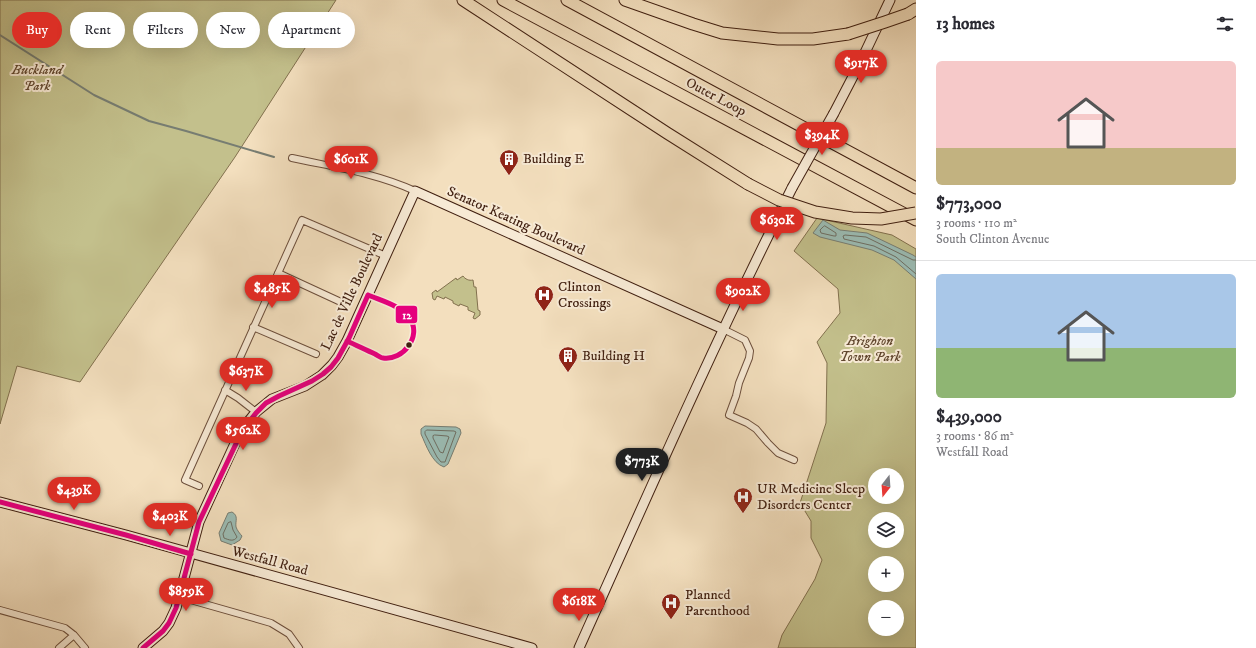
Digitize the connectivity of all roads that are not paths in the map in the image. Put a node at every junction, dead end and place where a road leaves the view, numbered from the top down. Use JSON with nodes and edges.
{"nodes":[{"id":1,"x":463,"y":0,"type":"edge"},
{"id":2,"x":503,"y":0,"type":"edge"},
{"id":3,"x":567,"y":0,"type":"edge"},
{"id":4,"x":625,"y":0,"type":"edge"},
{"id":5,"x":890,"y":0,"type":"edge"},
{"id":6,"x":912,"y":11,"type":"edge"},
{"id":7,"x":292,"y":158,"type":"dead end"},
{"id":8,"x":916,"y":188,"type":"edge"},
{"id":9,"x":415,"y":191,"type":"junction"},
{"id":10,"x":916,"y":213,"type":"edge"},
{"id":11,"x":916,"y":220,"type":"edge"},
{"id":12,"x":386,"y":256,"type":"junction"},
{"id":13,"x":278,"y":273,"type":"junction"},
{"id":14,"x":343,"y":303,"type":"dead end"},
{"id":15,"x":253,"y":327,"type":"junction"},
{"id":16,"x":723,"y":329,"type":"junction"},
{"id":17,"x":316,"y":354,"type":"dead end"},
{"id":18,"x":225,"y":390,"type":"junction"},
{"id":19,"x":256,"y":412,"type":"junction"},
{"id":20,"x":794,"y":460,"type":"dead end"},
{"id":21,"x":199,"y":486,"type":"dead end"},
{"id":22,"x":0,"y":502,"type":"edge"},
{"id":23,"x":191,"y":554,"type":"junction"},
{"id":24,"x":180,"y":597,"type":"junction"},
{"id":25,"x":0,"y":610,"type":"edge"},
{"id":26,"x":74,"y":635,"type":"junction"},
{"id":27,"x":59,"y":648,"type":"edge"},
{"id":28,"x":85,"y":648,"type":"edge"},
{"id":29,"x":143,"y":648,"type":"edge"},
{"id":30,"x":299,"y":648,"type":"edge"},
{"id":31,"x":532,"y":648,"type":"edge"},
{"id":32,"x":579,"y":648,"type":"edge"}],
"edges":[{"from":1,"to":10,"type":"highway","bridge":true},
{"from":2,"to":11,"type":"highway","name":"Outer Loop"},
{"from":3,"to":8,"type":"highway","name":"Outer Loop"},
{"from":4,"to":6,"type":"highway","bridge":true},
{"from":5,"to":16,"type":"street","bridge":true},
{"from":7,"to":9,"type":"street","name":"Senator Keating Boulevard"},
{"from":9,"to":12,"type":"street","name":"Lac de Ville Boulevard"},
{"from":9,"to":16,"type":"street","name":"Senator Keating Boulevard"},
{"from":12,"to":13,"type":"street"},
{"from":12,"to":19,"type":"street","name":"Lac de Ville Boulevard"},
{"from":13,"to":14,"type":"street"},
{"from":13,"to":15,"type":"street"},
{"from":15,"to":17,"type":"street"},
{"from":15,"to":18,"type":"street"},
{"from":16,"to":20,"type":"street"},
{"from":16,"to":32,"type":"street"},
{"from":18,"to":19,"type":"street"},
{"from":18,"to":21,"type":"street"},
{"from":19,"to":23,"type":"street","name":"Lac de Ville Boulevard"},
{"from":22,"to":23,"type":"street","name":"Westfall Road"},
{"from":23,"to":24,"type":"street","name":"Lac de Ville Boulevard"},
{"from":23,"to":31,"type":"street","name":"Westfall Road"},
{"from":24,"to":29,"type":"street","name":"Lac de Ville Boulevard"},
{"from":24,"to":30,"type":"street"},
{"from":25,"to":26,"type":"street"},
{"from":26,"to":27,"type":"street"},
{"from":26,"to":28,"type":"street"}]}
